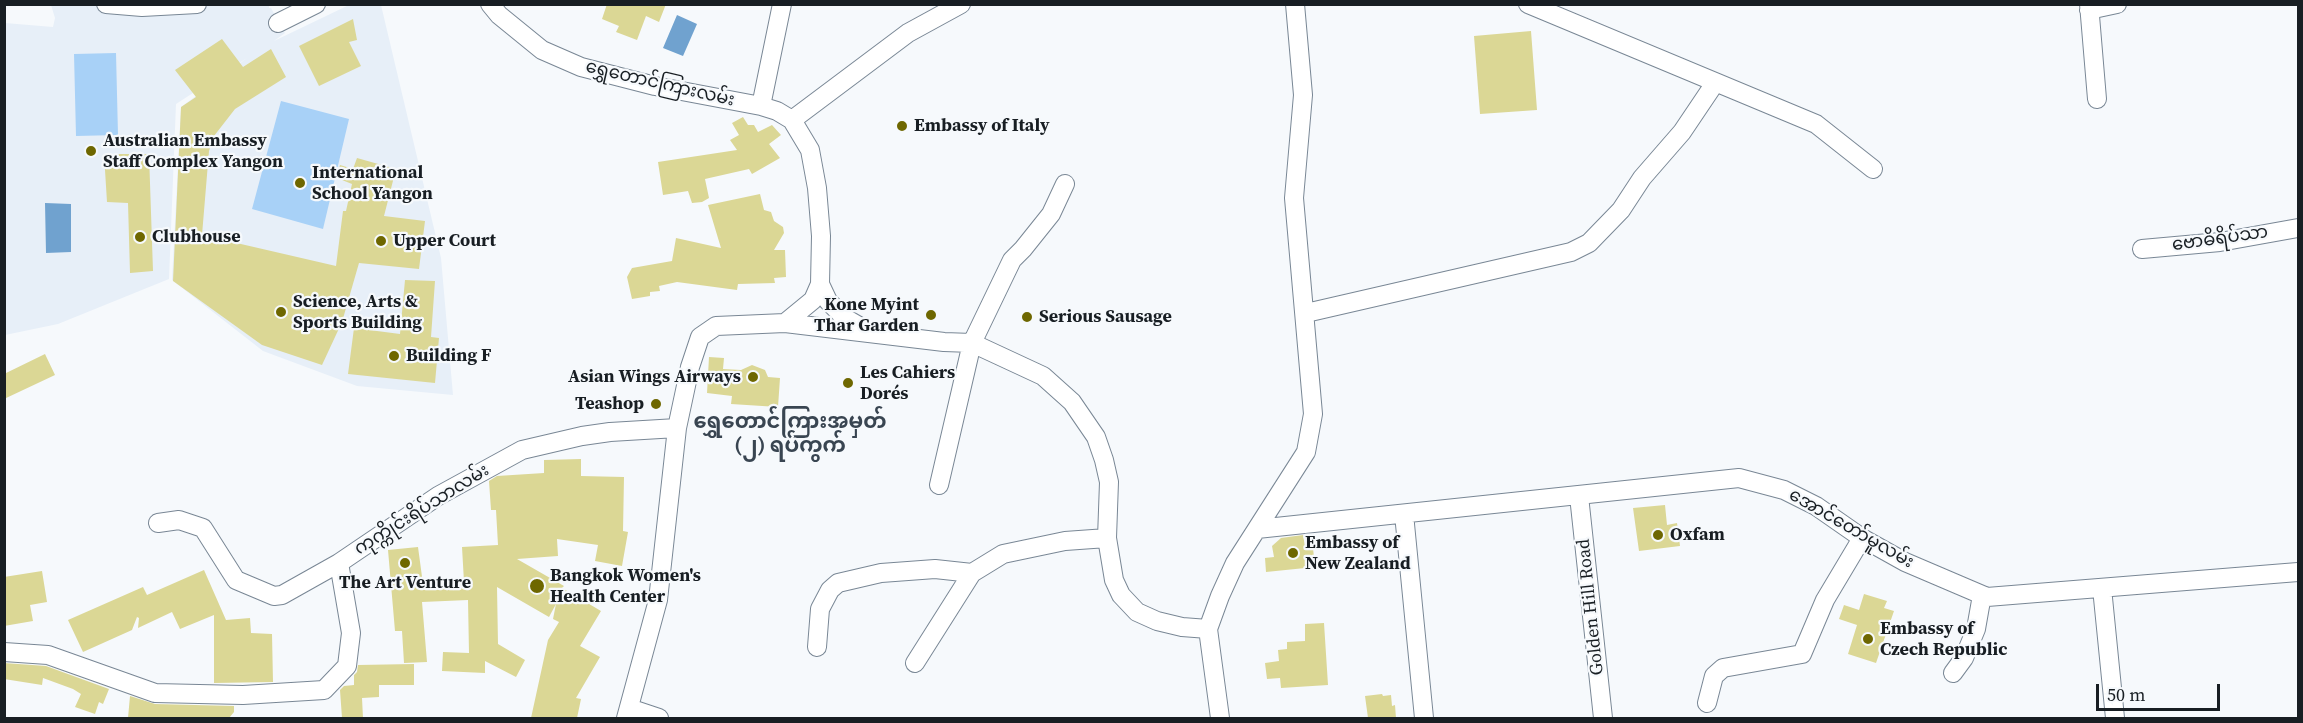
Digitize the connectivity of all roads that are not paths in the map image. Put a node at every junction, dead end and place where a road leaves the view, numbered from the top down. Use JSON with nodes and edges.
{"nodes":[{"id":1,"x":106,"y":4,"type":"edge"},
{"id":2,"x":197,"y":4,"type":"edge"},
{"id":3,"x":316,"y":4,"type":"edge"},
{"id":4,"x":490,"y":4,"type":"edge"},
{"id":5,"x":782,"y":4,"type":"edge"},
{"id":6,"x":961,"y":4,"type":"edge"},
{"id":7,"x":1295,"y":4,"type":"edge"},
{"id":8,"x":1528,"y":4,"type":"edge"},
{"id":9,"x":2117,"y":4,"type":"edge"},
{"id":10,"x":2089,"y":7,"type":"edge"},
{"id":11,"x":279,"y":16,"type":"edge"},
{"id":12,"x":1715,"y":83,"type":"junction"},
{"id":13,"x":2097,"y":99,"type":"dead end"},
{"id":14,"x":777,"y":112,"type":"junction"},
{"id":15,"x":1873,"y":169,"type":"dead end"},
{"id":16,"x":1065,"y":184,"type":"dead end"},
{"id":17,"x":2298,"y":228,"type":"edge"},
{"id":18,"x":2142,"y":249,"type":"dead end"},
{"id":19,"x":820,"y":284,"type":"junction"},
{"id":20,"x":1306,"y":313,"type":"junction"},
{"id":21,"x":785,"y":324,"type":"junction"},
{"id":22,"x":872,"y":332,"type":"junction"},
{"id":23,"x":972,"y":343,"type":"junction"},
{"id":24,"x":677,"y":428,"type":"junction"},
{"id":25,"x":939,"y":485,"type":"dead end"},
{"id":26,"x":1578,"y":496,"type":"junction"},
{"id":27,"x":1404,"y":514,"type":"junction"},
{"id":28,"x":158,"y":523,"type":"dead end"},
{"id":29,"x":1257,"y":529,"type":"junction"},
{"id":30,"x":1107,"y":538,"type":"junction"},
{"id":31,"x":1862,"y":538,"type":"junction"},
{"id":32,"x":339,"y":563,"type":"junction"},
{"id":33,"x":2298,"y":572,"type":"edge"},
{"id":34,"x":972,"y":573,"type":"junction"},
{"id":35,"x":2102,"y":588,"type":"junction"},
{"id":36,"x":1982,"y":595,"type":"junction"},
{"id":37,"x":1208,"y":628,"type":"junction"},
{"id":38,"x":817,"y":647,"type":"dead end"},
{"id":39,"x":4,"y":652,"type":"edge"},
{"id":40,"x":915,"y":663,"type":"dead end"},
{"id":41,"x":1953,"y":673,"type":"dead end"},
{"id":42,"x":1707,"y":704,"type":"dead end"},
{"id":43,"x":627,"y":713,"type":"edge"},
{"id":44,"x":659,"y":718,"type":"edge"},
{"id":45,"x":1220,"y":718,"type":"edge"},
{"id":46,"x":1424,"y":718,"type":"edge"},
{"id":47,"x":1603,"y":718,"type":"edge"},
{"id":48,"x":2115,"y":718,"type":"edge"}],
"edges":[{"from":1,"to":2,"type":"street"},
{"from":3,"to":11,"type":"street"},
{"from":4,"to":14,"type":"street","name":"ရွှေတောင်ကြားလမ်း"},
{"from":5,"to":14,"type":"street"},
{"from":6,"to":14,"type":"street"},
{"from":7,"to":20,"type":"street"},
{"from":8,"to":12,"type":"street"},
{"from":9,"to":10,"type":"street"},
{"from":10,"to":13,"type":"street"},
{"from":12,"to":15,"type":"street"},
{"from":12,"to":20,"type":"street"},
{"from":14,"to":19,"type":"street"},
{"from":16,"to":23,"type":"street"},
{"from":17,"to":18,"type":"street","name":"ဗောဓိရိပ်သာ"},
{"from":19,"to":21,"type":"street"},
{"from":19,"to":22,"type":"street"},
{"from":20,"to":29,"type":"street"},
{"from":21,"to":22,"type":"street"},
{"from":21,"to":24,"type":"street"},
{"from":22,"to":23,"type":"street"},
{"from":23,"to":25,"type":"street"},
{"from":23,"to":30,"type":"street"},
{"from":24,"to":32,"type":"street","name":"ကုက္ကိုင်းရိပ်သာလမ်း"},
{"from":24,"to":43,"type":"street"},
{"from":26,"to":27,"type":"street","name":"အောင်တော်မူလမ်း"},
{"from":26,"to":31,"type":"street","name":"အောင်တော်မူလမ်း"},
{"from":26,"to":47,"type":"street","name":"Golden Hill Road"},
{"from":27,"to":29,"type":"street","name":"အောင်တော်မူလမ်း"},
{"from":27,"to":46,"type":"street"},
{"from":28,"to":32,"type":"street"},
{"from":29,"to":37,"type":"street"},
{"from":30,"to":34,"type":"street"},
{"from":30,"to":37,"type":"street"},
{"from":31,"to":36,"type":"street","name":"အောင်တော်မူလမ်း"},
{"from":31,"to":42,"type":"street"},
{"from":32,"to":39,"type":"street","name":"ကုက္ကိုင်းရိပ်သာလမ်း"},
{"from":33,"to":35,"type":"street","name":"အောင်တော်မူလမ်း"},
{"from":34,"to":38,"type":"street"},
{"from":34,"to":40,"type":"street"},
{"from":35,"to":36,"type":"street","name":"အောင်တော်မူလမ်း"},
{"from":35,"to":48,"type":"street"},
{"from":36,"to":41,"type":"street"},
{"from":37,"to":45,"type":"street"},
{"from":43,"to":44,"type":"street"}]}
